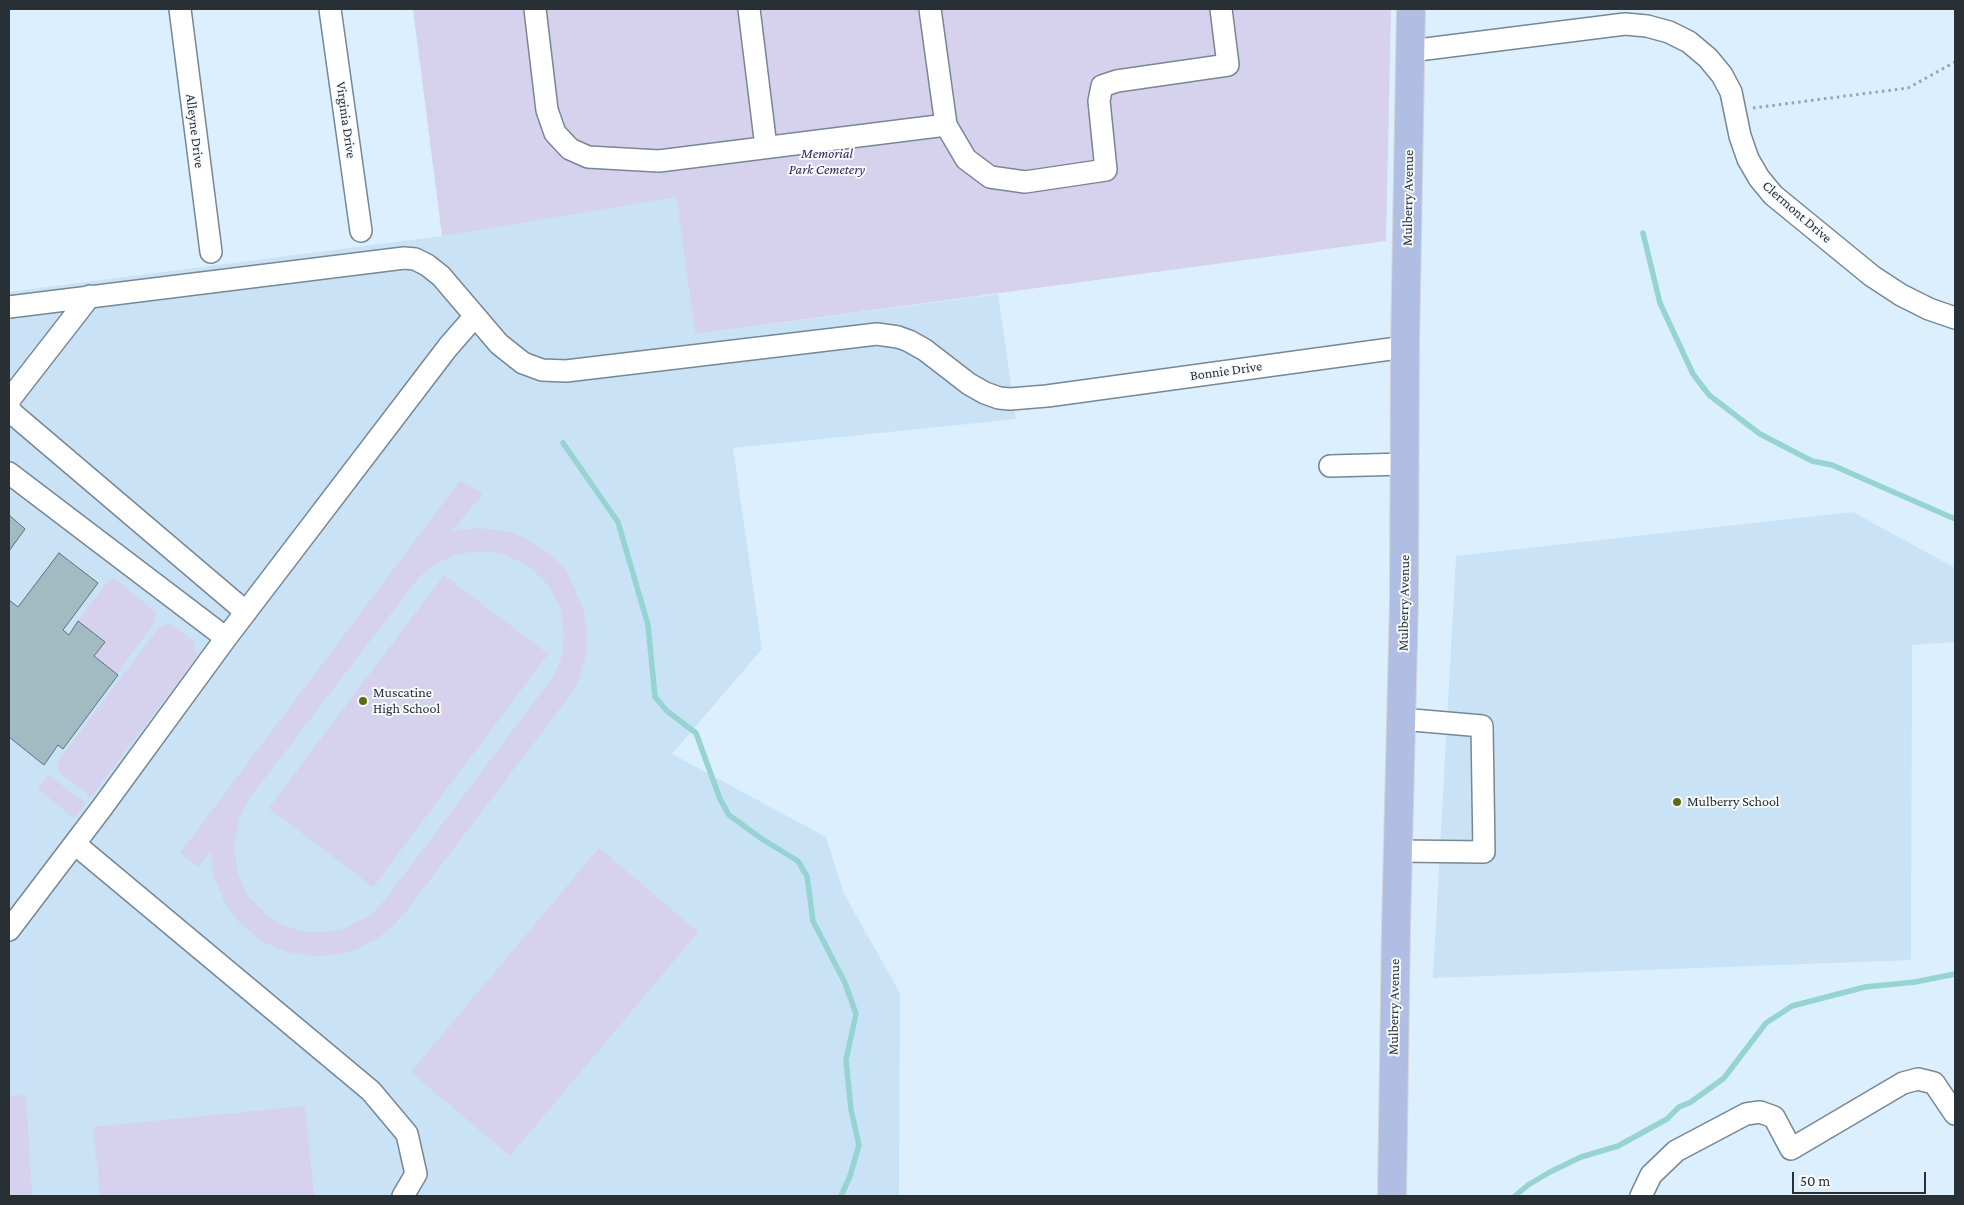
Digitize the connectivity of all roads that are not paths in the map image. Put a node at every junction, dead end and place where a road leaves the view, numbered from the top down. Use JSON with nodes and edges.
{"nodes":[{"id":1,"x":180,"y":9,"type":"edge"},
{"id":2,"x":330,"y":9,"type":"edge"},
{"id":3,"x":535,"y":9,"type":"edge"},
{"id":4,"x":749,"y":9,"type":"edge"},
{"id":5,"x":930,"y":9,"type":"edge"},
{"id":6,"x":1221,"y":9,"type":"edge"},
{"id":7,"x":1410,"y":9,"type":"edge"},
{"id":8,"x":1410,"y":51,"type":"junction"},
{"id":9,"x":946,"y":126,"type":"junction"},
{"id":10,"x":766,"y":147,"type":"junction"},
{"id":11,"x":361,"y":231,"type":"dead end"},
{"id":12,"x":211,"y":252,"type":"dead end"},
{"id":13,"x":90,"y":296,"type":"junction"},
{"id":14,"x":9,"y":307,"type":"edge"},
{"id":15,"x":474,"y":316,"type":"junction"},
{"id":16,"x":1955,"y":318,"type":"edge"},
{"id":17,"x":1405,"y":347,"type":"junction"},
{"id":18,"x":9,"y":406,"type":"edge"},
{"id":19,"x":1405,"y":464,"type":"junction"},
{"id":20,"x":1330,"y":466,"type":"dead end"},
{"id":21,"x":9,"y":473,"type":"edge"},
{"id":22,"x":246,"y":612,"type":"junction"},
{"id":23,"x":226,"y":638,"type":"junction"},
{"id":24,"x":1401,"y":718,"type":"junction"},
{"id":25,"x":75,"y":844,"type":"junction"},
{"id":26,"x":1398,"y":851,"type":"junction"},
{"id":27,"x":9,"y":930,"type":"edge"},
{"id":28,"x":1955,"y":1114,"type":"edge"},
{"id":29,"x":403,"y":1196,"type":"edge"},
{"id":30,"x":1392,"y":1196,"type":"edge"},
{"id":31,"x":1641,"y":1196,"type":"edge"}],
"edges":[{"from":1,"to":12,"type":"street","name":"Alleyne Drive"},
{"from":2,"to":11,"type":"street","name":"Virginia Drive"},
{"from":3,"to":10,"type":"street"},
{"from":4,"to":10,"type":"street"},
{"from":5,"to":9,"type":"street"},
{"from":6,"to":9,"type":"street"},
{"from":7,"to":8,"type":"main road","name":"Mulberry Avenue"},
{"from":8,"to":16,"type":"street","name":"Clermont Drive"},
{"from":8,"to":17,"type":"main road","name":"Mulberry Avenue"},
{"from":9,"to":10,"type":"street"},
{"from":13,"to":14,"type":"street","name":"Bonnie Drive"},
{"from":13,"to":15,"type":"street","name":"Bonnie Drive"},
{"from":13,"to":18,"type":"street"},
{"from":15,"to":17,"type":"street","name":"Bonnie Drive"},
{"from":15,"to":22,"type":"street"},
{"from":17,"to":19,"type":"main road","name":"Mulberry Avenue"},
{"from":18,"to":22,"type":"street"},
{"from":19,"to":20,"type":"street"},
{"from":19,"to":24,"type":"main road","name":"Mulberry Avenue"},
{"from":21,"to":23,"type":"street"},
{"from":22,"to":23,"type":"street"},
{"from":23,"to":25,"type":"street"},
{"from":24,"to":26,"type":"main road","name":"Mulberry Avenue"},
{"from":24,"to":26,"type":"street"},
{"from":25,"to":27,"type":"street"},
{"from":25,"to":29,"type":"street"},
{"from":26,"to":30,"type":"main road","name":"Mulberry Avenue"},
{"from":28,"to":31,"type":"street"}]}
